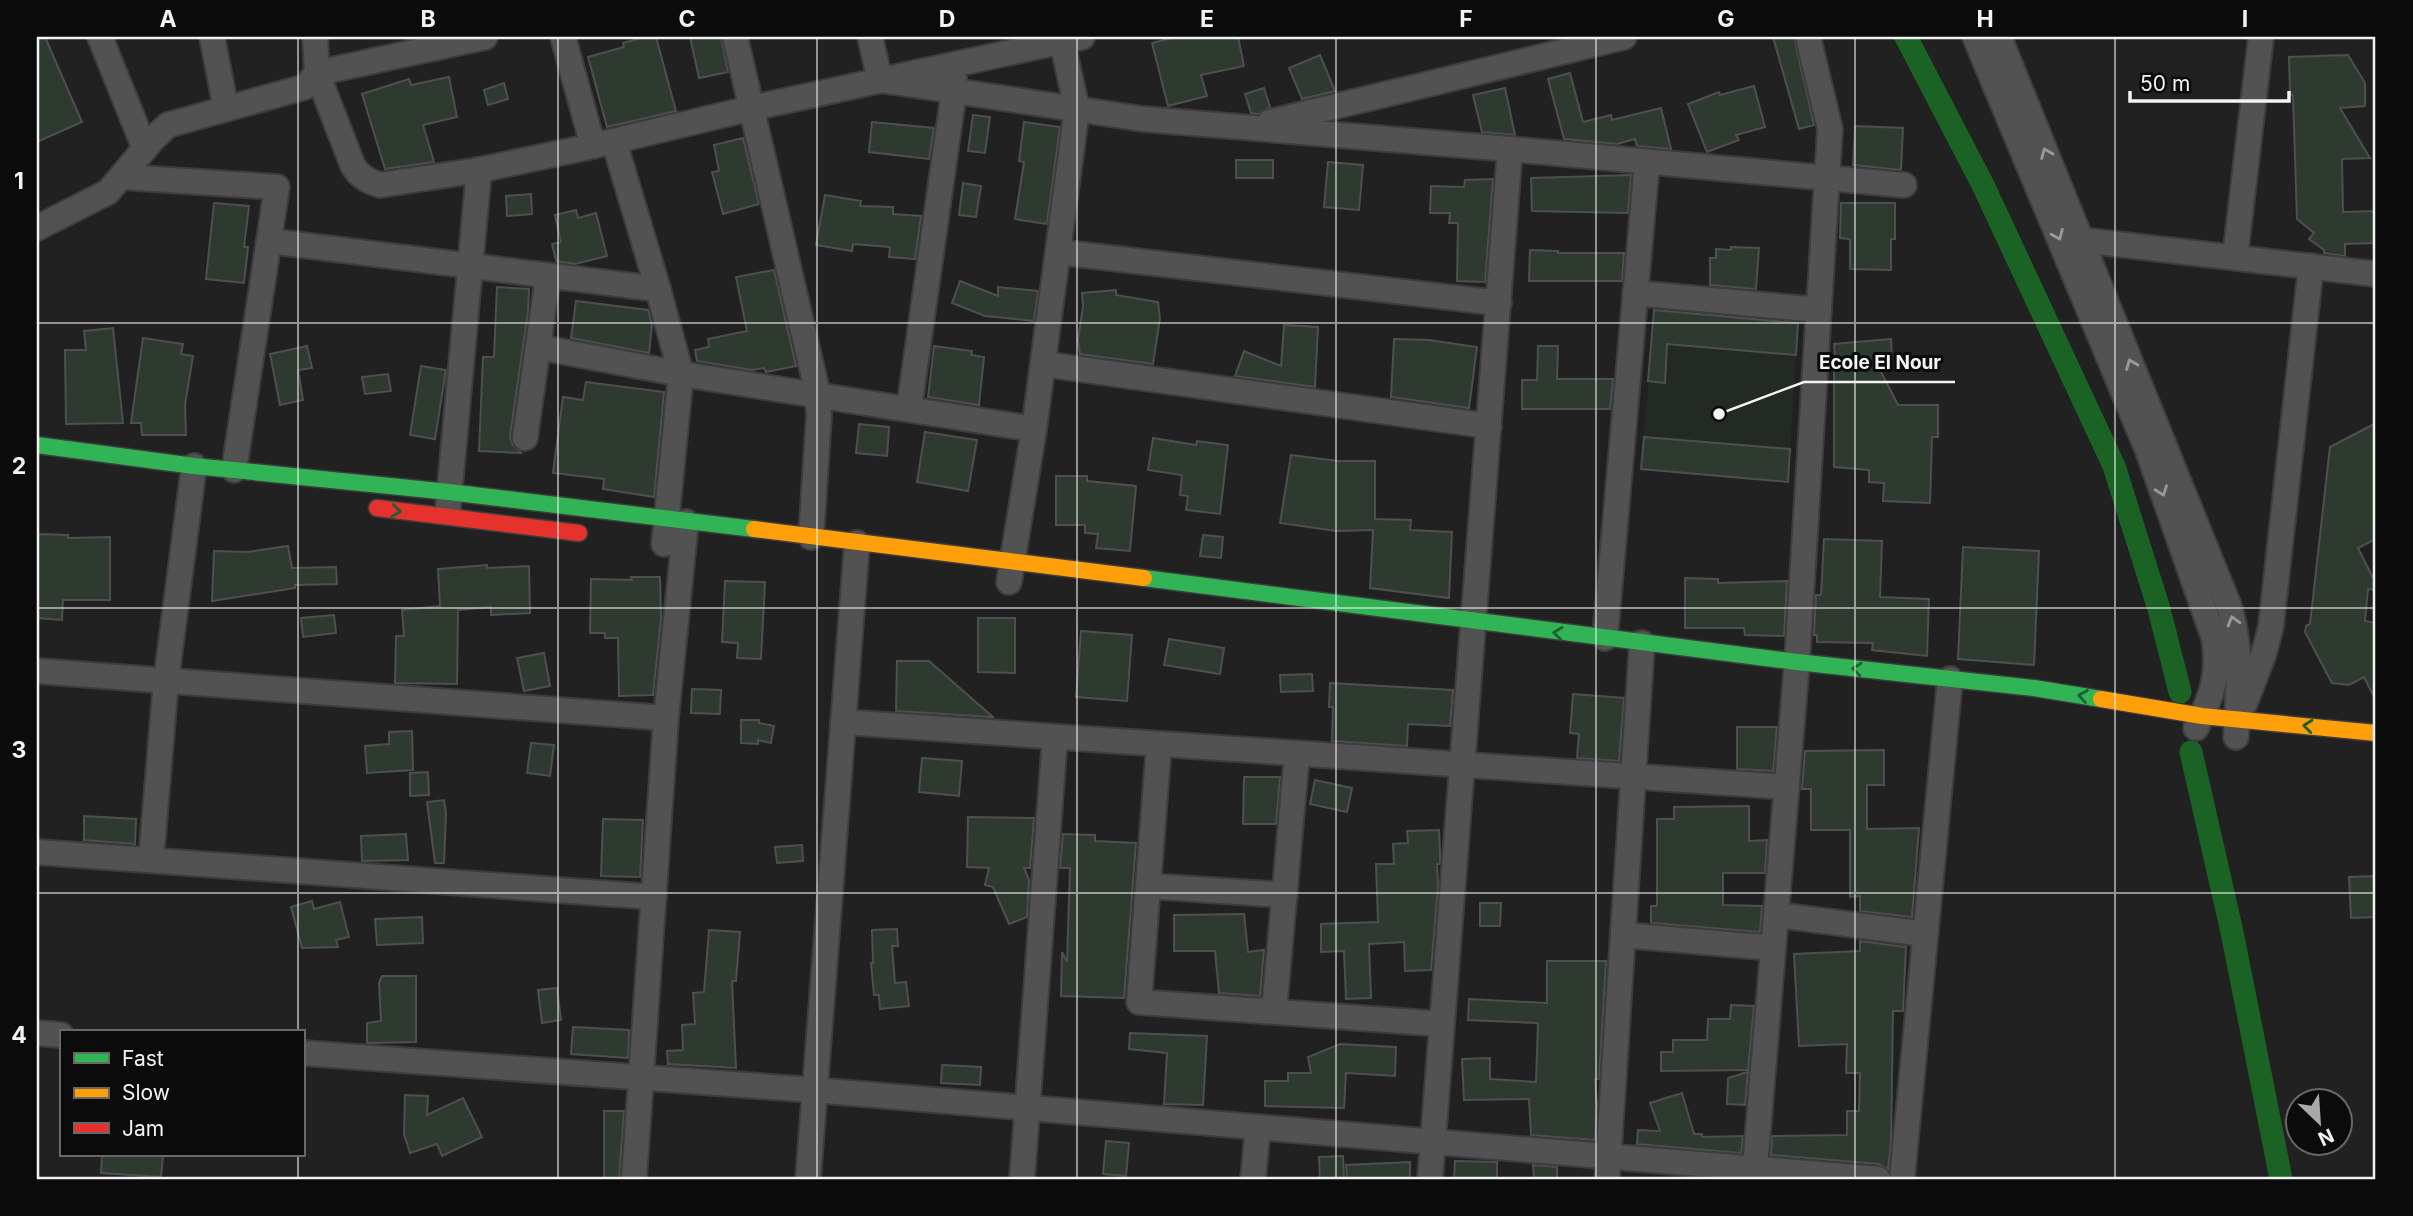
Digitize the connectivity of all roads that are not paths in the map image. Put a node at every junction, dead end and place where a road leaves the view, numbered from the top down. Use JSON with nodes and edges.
{"nodes":[{"id":1,"x":100,"y":37,"type":"edge"},
{"id":2,"x":212,"y":37,"type":"edge"},
{"id":3,"x":315,"y":37,"type":"edge"},
{"id":4,"x":479,"y":37,"type":"edge"},
{"id":5,"x":563,"y":37,"type":"edge"},
{"id":6,"x":735,"y":37,"type":"edge"},
{"id":7,"x":870,"y":37,"type":"edge"},
{"id":8,"x":1623,"y":37,"type":"edge"},
{"id":9,"x":1808,"y":37,"type":"edge"},
{"id":10,"x":1975,"y":37,"type":"edge"},
{"id":11,"x":1999,"y":37,"type":"edge"},
{"id":12,"x":2261,"y":37,"type":"edge"},
{"id":13,"x":1072,"y":39,"type":"edge"},
{"id":14,"x":1524,"y":48,"type":"edge"},
{"id":15,"x":954,"y":64,"type":"junction"},
{"id":16,"x":317,"y":72,"type":"junction"},
{"id":17,"x":880,"y":80,"type":"junction"},
{"id":18,"x":954,"y":91,"type":"junction"},
{"id":19,"x":752,"y":108,"type":"junction"},
{"id":20,"x":226,"y":109,"type":"junction"},
{"id":21,"x":1077,"y":109,"type":"junction"},
{"id":22,"x":1248,"y":127,"type":"junction"},
{"id":23,"x":604,"y":144,"type":"junction"},
{"id":24,"x":145,"y":149,"type":"junction"},
{"id":25,"x":1510,"y":149,"type":"junction"},
{"id":26,"x":1647,"y":162,"type":"junction"},
{"id":27,"x":479,"y":170,"type":"junction"},
{"id":28,"x":121,"y":177,"type":"junction"},
{"id":29,"x":1827,"y":179,"type":"junction"},
{"id":30,"x":1904,"y":185,"type":"dead end"},
{"id":31,"x":37,"y":228,"type":"edge"},
{"id":32,"x":2081,"y":240,"type":"junction"},
{"id":33,"x":269,"y":241,"type":"junction"},
{"id":34,"x":1058,"y":252,"type":"junction"},
{"id":35,"x":2235,"y":257,"type":"junction"},
{"id":36,"x":2311,"y":266,"type":"junction"},
{"id":37,"x":470,"y":267,"type":"junction"},
{"id":38,"x":2376,"y":274,"type":"edge"},
{"id":39,"x":548,"y":276,"type":"junction"},
{"id":40,"x":658,"y":289,"type":"junction"},
{"id":41,"x":1635,"y":293,"type":"junction"},
{"id":42,"x":1499,"y":303,"type":"junction"},
{"id":43,"x":1819,"y":310,"type":"junction"},
{"id":44,"x":538,"y":347,"type":"junction"},
{"id":45,"x":1043,"y":364,"type":"junction"},
{"id":46,"x":681,"y":374,"type":"junction"},
{"id":47,"x":817,"y":395,"type":"junction"},
{"id":48,"x":909,"y":409,"type":"junction"},
{"id":49,"x":1489,"y":426,"type":"junction"},
{"id":50,"x":1034,"y":429,"type":"junction"},
{"id":51,"x":526,"y":438,"type":"dead end"},
{"id":52,"x":37,"y":445,"type":"edge"},
{"id":53,"x":234,"y":470,"type":"junction"},
{"id":54,"x":192,"y":481,"type":"junction"},
{"id":55,"x":449,"y":492,"type":"junction"},
{"id":56,"x":366,"y":507,"type":"dead end"},
{"id":57,"x":447,"y":517,"type":"junction"},
{"id":58,"x":596,"y":535,"type":"dead end"},
{"id":59,"x":675,"y":537,"type":"junction"},
{"id":60,"x":811,"y":537,"type":"junction"},
{"id":61,"x":855,"y":560,"type":"junction"},
{"id":62,"x":1010,"y":577,"type":"junction"},
{"id":63,"x":1473,"y":638,"type":"junction"},
{"id":64,"x":1605,"y":638,"type":"junction"},
{"id":65,"x":1641,"y":659,"type":"junction"},
{"id":66,"x":2228,"y":660,"type":"junction"},
{"id":67,"x":37,"y":671,"type":"edge"},
{"id":68,"x":1796,"y":679,"type":"junction"},
{"id":69,"x":166,"y":681,"type":"junction"},
{"id":70,"x":1948,"y":697,"type":"junction"},
{"id":71,"x":666,"y":718,"type":"junction"},
{"id":72,"x":843,"y":722,"type":"junction"},
{"id":73,"x":2219,"y":729,"type":"junction"},
{"id":74,"x":2376,"y":733,"type":"edge"},
{"id":75,"x":1055,"y":737,"type":"junction"},
{"id":76,"x":1159,"y":744,"type":"junction"},
{"id":77,"x":1297,"y":754,"type":"junction"},
{"id":78,"x":1463,"y":766,"type":"junction"},
{"id":79,"x":1633,"y":778,"type":"junction"},
{"id":80,"x":1787,"y":787,"type":"junction"},
{"id":81,"x":37,"y":852,"type":"edge"},
{"id":82,"x":151,"y":860,"type":"junction"},
{"id":83,"x":1148,"y":886,"type":"junction"},
{"id":84,"x":1284,"y":895,"type":"junction"},
{"id":85,"x":654,"y":897,"type":"junction"},
{"id":86,"x":1777,"y":915,"type":"junction"},
{"id":87,"x":1925,"y":934,"type":"junction"},
{"id":88,"x":1623,"y":935,"type":"junction"},
{"id":89,"x":1773,"y":948,"type":"junction"},
{"id":90,"x":1274,"y":1012,"type":"junction"},
{"id":91,"x":1442,"y":1024,"type":"junction"},
{"id":92,"x":37,"y":1033,"type":"edge"},
{"id":93,"x":60,"y":1035,"type":"edge"},
{"id":94,"x":304,"y":1053,"type":"edge"},
{"id":95,"x":641,"y":1077,"type":"junction"},
{"id":96,"x":814,"y":1090,"type":"junction"},
{"id":97,"x":1027,"y":1108,"type":"junction"},
{"id":98,"x":1258,"y":1127,"type":"junction"},
{"id":99,"x":1433,"y":1142,"type":"junction"},
{"id":100,"x":1608,"y":1168,"type":"edge"},
{"id":101,"x":1755,"y":1175,"type":"edge"},
{"id":102,"x":634,"y":1179,"type":"edge"},
{"id":103,"x":808,"y":1179,"type":"edge"},
{"id":104,"x":1022,"y":1179,"type":"edge"},
{"id":105,"x":1253,"y":1179,"type":"edge"},
{"id":106,"x":1430,"y":1179,"type":"edge"},
{"id":107,"x":1878,"y":1179,"type":"edge"},
{"id":108,"x":1902,"y":1179,"type":"edge"}],
"edges":[{"from":1,"to":24,"type":"street"},
{"from":2,"to":20,"type":"street"},
{"from":3,"to":16,"type":"street"},
{"from":4,"to":16,"type":"street"},
{"from":5,"to":23,"type":"street"},
{"from":6,"to":19,"type":"street"},
{"from":7,"to":17,"type":"street"},
{"from":8,"to":14,"type":"street"},
{"from":9,"to":29,"type":"street"},
{"from":10,"to":66,"type":"street","one_way":true},
{"from":32,"to":11,"type":"street","one_way":true},
{"from":12,"to":35,"type":"street"},
{"from":13,"to":15,"type":"street"},
{"from":13,"to":21,"type":"street"},
{"from":14,"to":22,"type":"street"},
{"from":15,"to":17,"type":"street"},
{"from":15,"to":18,"type":"street"},
{"from":16,"to":20,"type":"street"},
{"from":16,"to":27,"type":"street"},
{"from":17,"to":18,"type":"street"},
{"from":17,"to":19,"type":"street"},
{"from":18,"to":21,"type":"street"},
{"from":18,"to":48,"type":"street"},
{"from":19,"to":23,"type":"street"},
{"from":19,"to":47,"type":"street"},
{"from":20,"to":24,"type":"street"},
{"from":21,"to":22,"type":"street"},
{"from":21,"to":34,"type":"street"},
{"from":22,"to":25,"type":"street"},
{"from":23,"to":27,"type":"street"},
{"from":23,"to":40,"type":"street"},
{"from":24,"to":28,"type":"street"},
{"from":25,"to":26,"type":"street"},
{"from":25,"to":42,"type":"street"},
{"from":26,"to":29,"type":"street"},
{"from":26,"to":41,"type":"street"},
{"from":27,"to":37,"type":"street"},
{"from":28,"to":31,"type":"street"},
{"from":28,"to":33,"type":"street"},
{"from":29,"to":30,"type":"street"},
{"from":29,"to":43,"type":"street"},
{"from":32,"to":35,"type":"street"},
{"from":66,"to":32,"type":"street","one_way":true},
{"from":33,"to":37,"type":"street"},
{"from":33,"to":53,"type":"street"},
{"from":34,"to":42,"type":"street"},
{"from":34,"to":45,"type":"street"},
{"from":35,"to":36,"type":"street"},
{"from":36,"to":38,"type":"street"},
{"from":36,"to":73,"type":"street"},
{"from":37,"to":39,"type":"street"},
{"from":37,"to":55,"type":"street"},
{"from":39,"to":40,"type":"street"},
{"from":39,"to":44,"type":"street"},
{"from":40,"to":46,"type":"street"},
{"from":41,"to":43,"type":"street"},
{"from":41,"to":64,"type":"street"},
{"from":42,"to":49,"type":"street"},
{"from":43,"to":68,"type":"street"},
{"from":44,"to":46,"type":"street"},
{"from":44,"to":51,"type":"street"},
{"from":45,"to":49,"type":"street"},
{"from":45,"to":50,"type":"street"},
{"from":46,"to":47,"type":"street"},
{"from":46,"to":59,"type":"street"},
{"from":47,"to":48,"type":"street"},
{"from":47,"to":60,"type":"street"},
{"from":48,"to":50,"type":"street"},
{"from":49,"to":63,"type":"street"},
{"from":50,"to":62,"type":"street"},
{"from":52,"to":54,"type":"main road"},
{"from":53,"to":54,"type":"main road"},
{"from":53,"to":55,"type":"main road"},
{"from":54,"to":69,"type":"street"},
{"from":55,"to":57,"type":"street"},
{"from":55,"to":59,"type":"main road"},
{"from":56,"to":57,"type":"main road","one_way":true},
{"from":57,"to":58,"type":"main road"},
{"from":59,"to":60,"type":"main road"},
{"from":59,"to":71,"type":"street"},
{"from":60,"to":61,"type":"main road"},
{"from":61,"to":62,"type":"main road"},
{"from":61,"to":72,"type":"street"},
{"from":62,"to":63,"type":"main road"},
{"from":64,"to":63,"type":"main road","one_way":true},
{"from":63,"to":78,"type":"street"},
{"from":64,"to":65,"type":"main road"},
{"from":65,"to":68,"type":"main road"},
{"from":65,"to":79,"type":"street"},
{"from":66,"to":73,"type":"street"},
{"from":66,"to":73,"type":"street"},
{"from":67,"to":69,"type":"street"},
{"from":70,"to":68,"type":"main road","one_way":true},
{"from":68,"to":80,"type":"street"},
{"from":69,"to":71,"type":"street"},
{"from":69,"to":82,"type":"street"},
{"from":73,"to":70,"type":"main road","one_way":true},
{"from":70,"to":87,"type":"street"},
{"from":71,"to":85,"type":"street"},
{"from":72,"to":75,"type":"street"},
{"from":72,"to":96,"type":"street"},
{"from":74,"to":73,"type":"main road","one_way":true},
{"from":75,"to":76,"type":"street"},
{"from":75,"to":97,"type":"street"},
{"from":76,"to":77,"type":"street"},
{"from":76,"to":83,"type":"street"},
{"from":77,"to":78,"type":"street"},
{"from":77,"to":84,"type":"street"},
{"from":78,"to":79,"type":"street"},
{"from":78,"to":91,"type":"street"},
{"from":79,"to":80,"type":"street"},
{"from":79,"to":88,"type":"street"},
{"from":80,"to":86,"type":"street"},
{"from":81,"to":82,"type":"street"},
{"from":82,"to":85,"type":"street"},
{"from":83,"to":84,"type":"street"},
{"from":83,"to":90,"type":"street"},
{"from":84,"to":90,"type":"street"},
{"from":85,"to":95,"type":"street"},
{"from":86,"to":87,"type":"street"},
{"from":86,"to":89,"type":"street"},
{"from":87,"to":108,"type":"street"},
{"from":88,"to":89,"type":"street"},
{"from":88,"to":100,"type":"street"},
{"from":89,"to":101,"type":"street"},
{"from":90,"to":91,"type":"street"},
{"from":91,"to":99,"type":"street"},
{"from":92,"to":93,"type":"street"},
{"from":94,"to":95,"type":"street"},
{"from":95,"to":96,"type":"street"},
{"from":95,"to":102,"type":"street"},
{"from":96,"to":97,"type":"street"},
{"from":96,"to":103,"type":"street"},
{"from":97,"to":98,"type":"street"},
{"from":97,"to":104,"type":"street"},
{"from":98,"to":99,"type":"street"},
{"from":98,"to":105,"type":"street"},
{"from":99,"to":100,"type":"street"},
{"from":99,"to":106,"type":"street"},
{"from":100,"to":101,"type":"street"},
{"from":101,"to":107,"type":"street"}]}
